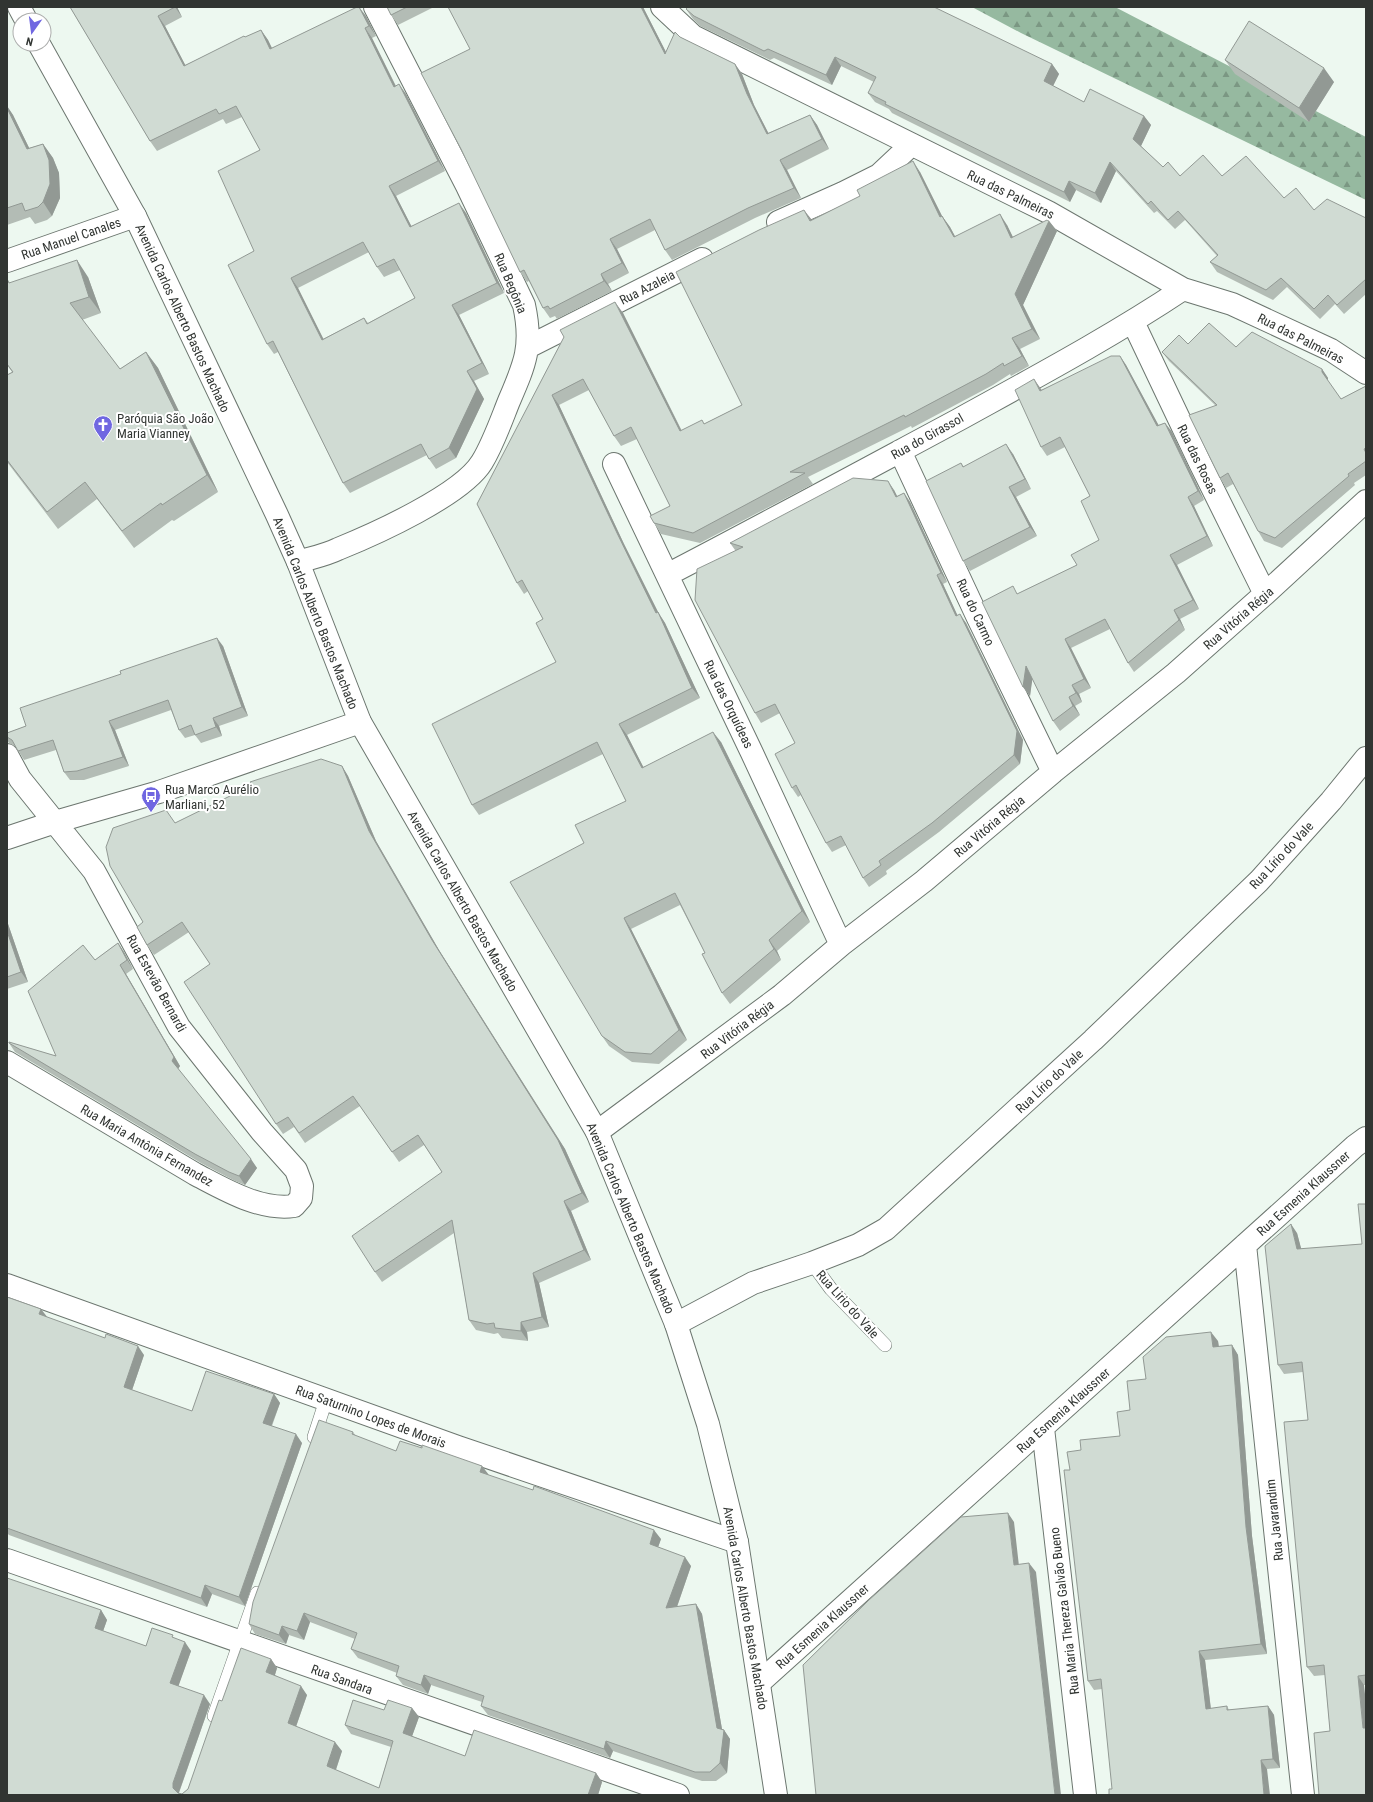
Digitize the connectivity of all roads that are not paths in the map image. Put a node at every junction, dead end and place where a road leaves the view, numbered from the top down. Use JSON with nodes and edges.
{"nodes":[{"id":1,"x":375,"y":7,"type":"edge"},
{"id":2,"x":662,"y":7,"type":"edge"},
{"id":3,"x":43,"y":52,"type":"edge"},
{"id":4,"x":910,"y":145,"type":"junction"},
{"id":5,"x":135,"y":216,"type":"junction"},
{"id":6,"x":761,"y":229,"type":"edge"},
{"id":7,"x":719,"y":251,"type":"edge"},
{"id":8,"x":7,"y":261,"type":"edge"},
{"id":9,"x":1183,"y":289,"type":"junction"},
{"id":10,"x":1133,"y":322,"type":"junction"},
{"id":11,"x":528,"y":347,"type":"junction"},
{"id":12,"x":1366,"y":373,"type":"edge"},
{"id":13,"x":900,"y":451,"type":"junction"},
{"id":14,"x":614,"y":464,"type":"dead end"},
{"id":15,"x":1366,"y":501,"type":"edge"},
{"id":16,"x":298,"y":562,"type":"junction"},
{"id":17,"x":667,"y":575,"type":"junction"},
{"id":18,"x":1265,"y":594,"type":"junction"},
{"id":19,"x":360,"y":722,"type":"junction"},
{"id":20,"x":7,"y":755,"type":"edge"},
{"id":21,"x":1366,"y":758,"type":"edge"},
{"id":22,"x":1053,"y":772,"type":"junction"},
{"id":23,"x":55,"y":822,"type":"junction"},
{"id":24,"x":7,"y":838,"type":"edge"},
{"id":25,"x":841,"y":945,"type":"junction"},
{"id":26,"x":7,"y":1062,"type":"edge"},
{"id":27,"x":597,"y":1132,"type":"junction"},
{"id":28,"x":1366,"y":1138,"type":"edge"},
{"id":29,"x":294,"y":1206,"type":"joint"},
{"id":30,"x":1245,"y":1245,"type":"junction"},
{"id":31,"x":812,"y":1263,"type":"junction"},
{"id":32,"x":7,"y":1285,"type":"edge"},
{"id":33,"x":676,"y":1324,"type":"junction"},
{"id":34,"x":885,"y":1345,"type":"dead end"},
{"id":35,"x":326,"y":1400,"type":"junction"},
{"id":36,"x":1043,"y":1428,"type":"junction"},
{"id":37,"x":308,"y":1452,"type":"edge"},
{"id":38,"x":737,"y":1542,"type":"junction"},
{"id":39,"x":7,"y":1560,"type":"edge"},
{"id":40,"x":262,"y":1579,"type":"edge"},
{"id":41,"x":241,"y":1642,"type":"junction"},
{"id":42,"x":760,"y":1682,"type":"junction"},
{"id":43,"x":210,"y":1729,"type":"edge"},
{"id":44,"x":678,"y":1795,"type":"edge"},
{"id":45,"x":776,"y":1795,"type":"edge"},
{"id":46,"x":1085,"y":1795,"type":"edge"},
{"id":47,"x":1303,"y":1795,"type":"edge"}],
"edges":[{"from":1,"to":11,"type":"street","name":"Rua Begônia"},
{"from":2,"to":4,"type":"street","name":"Rua das Palmeiras"},
{"from":3,"to":5,"type":"street","name":"Avenida Carlos Alberto Bastos Machado"},
{"from":4,"to":6,"type":"street"},
{"from":4,"to":9,"type":"street","name":"Rua das Palmeiras"},
{"from":5,"to":8,"type":"street","name":"Rua Manuel Canales"},
{"from":5,"to":16,"type":"street","name":"Avenida Carlos Alberto Bastos Machado"},
{"from":7,"to":11,"type":"street","name":"Rua Azaleia"},
{"from":9,"to":10,"type":"street","name":"Rua do Girassol"},
{"from":9,"to":12,"type":"street","name":"Rua das Palmeiras"},
{"from":10,"to":13,"type":"street","name":"Rua do Girassol"},
{"from":10,"to":18,"type":"street","name":"Rua das Rosas"},
{"from":11,"to":16,"type":"street","name":"Rua Begônia"},
{"from":13,"to":17,"type":"street","name":"Rua do Girassol"},
{"from":13,"to":22,"type":"street","name":"Rua do Carmo"},
{"from":14,"to":17,"type":"street","name":"Rua das Orquídeas"},
{"from":15,"to":18,"type":"street","name":"Rua Vitória Régia"},
{"from":16,"to":19,"type":"street","name":"Avenida Carlos Alberto Bastos Machado"},
{"from":17,"to":25,"type":"street","name":"Rua das Orquídeas"},
{"from":18,"to":22,"type":"street","name":"Rua Vitória Régia"},
{"from":19,"to":23,"type":"street"},
{"from":19,"to":27,"type":"street","name":"Avenida Carlos Alberto Bastos Machado"},
{"from":20,"to":23,"type":"street","name":"Rua Estevão Bernardi"},
{"from":21,"to":31,"type":"street","name":"Rua Lírio do Vale"},
{"from":22,"to":25,"type":"street","name":"Rua Vitória Régia"},
{"from":23,"to":24,"type":"street"},
{"from":23,"to":29,"type":"street","name":"Rua Estevão Bernardi"},
{"from":25,"to":27,"type":"street","name":"Rua Vitória Régia"},
{"from":26,"to":29,"type":"street","name":"Rua Maria Antônia Fernandez"},
{"from":27,"to":33,"type":"street","name":"Avenida Carlos Alberto Bastos Machado"},
{"from":28,"to":30,"type":"street","name":"Rua Esmenia Klaussner"},
{"from":30,"to":36,"type":"street","name":"Rua Esmenia Klaussner"},
{"from":30,"to":47,"type":"street","name":"Rua Javarandim"},
{"from":31,"to":33,"type":"street","name":"Rua Lírio do Vale"},
{"from":31,"to":34,"type":"lane","name":"Rua Lirio do Vale"},
{"from":32,"to":35,"type":"street","name":"Rua Saturnino Lopes de Morais"},
{"from":33,"to":38,"type":"street","name":"Avenida Carlos Alberto Bastos Machado"},
{"from":35,"to":37,"type":"lane"},
{"from":35,"to":38,"type":"street","name":"Rua Saturnino Lopes de Morais"},
{"from":36,"to":42,"type":"street","name":"Rua Esmenia Klaussner"},
{"from":36,"to":46,"type":"street","name":"Rua Maria Thereza Galvão Bueno"},
{"from":38,"to":42,"type":"street","name":"Avenida Carlos Alberto Bastos Machado"},
{"from":39,"to":41,"type":"street","name":"Rua Sandara"},
{"from":40,"to":41,"type":"lane"},
{"from":41,"to":43,"type":"lane"},
{"from":41,"to":44,"type":"street","name":"Rua Sandara"},
{"from":42,"to":45,"type":"street","name":"Avenida Carlos Alberto Bastos Machado"}]}
